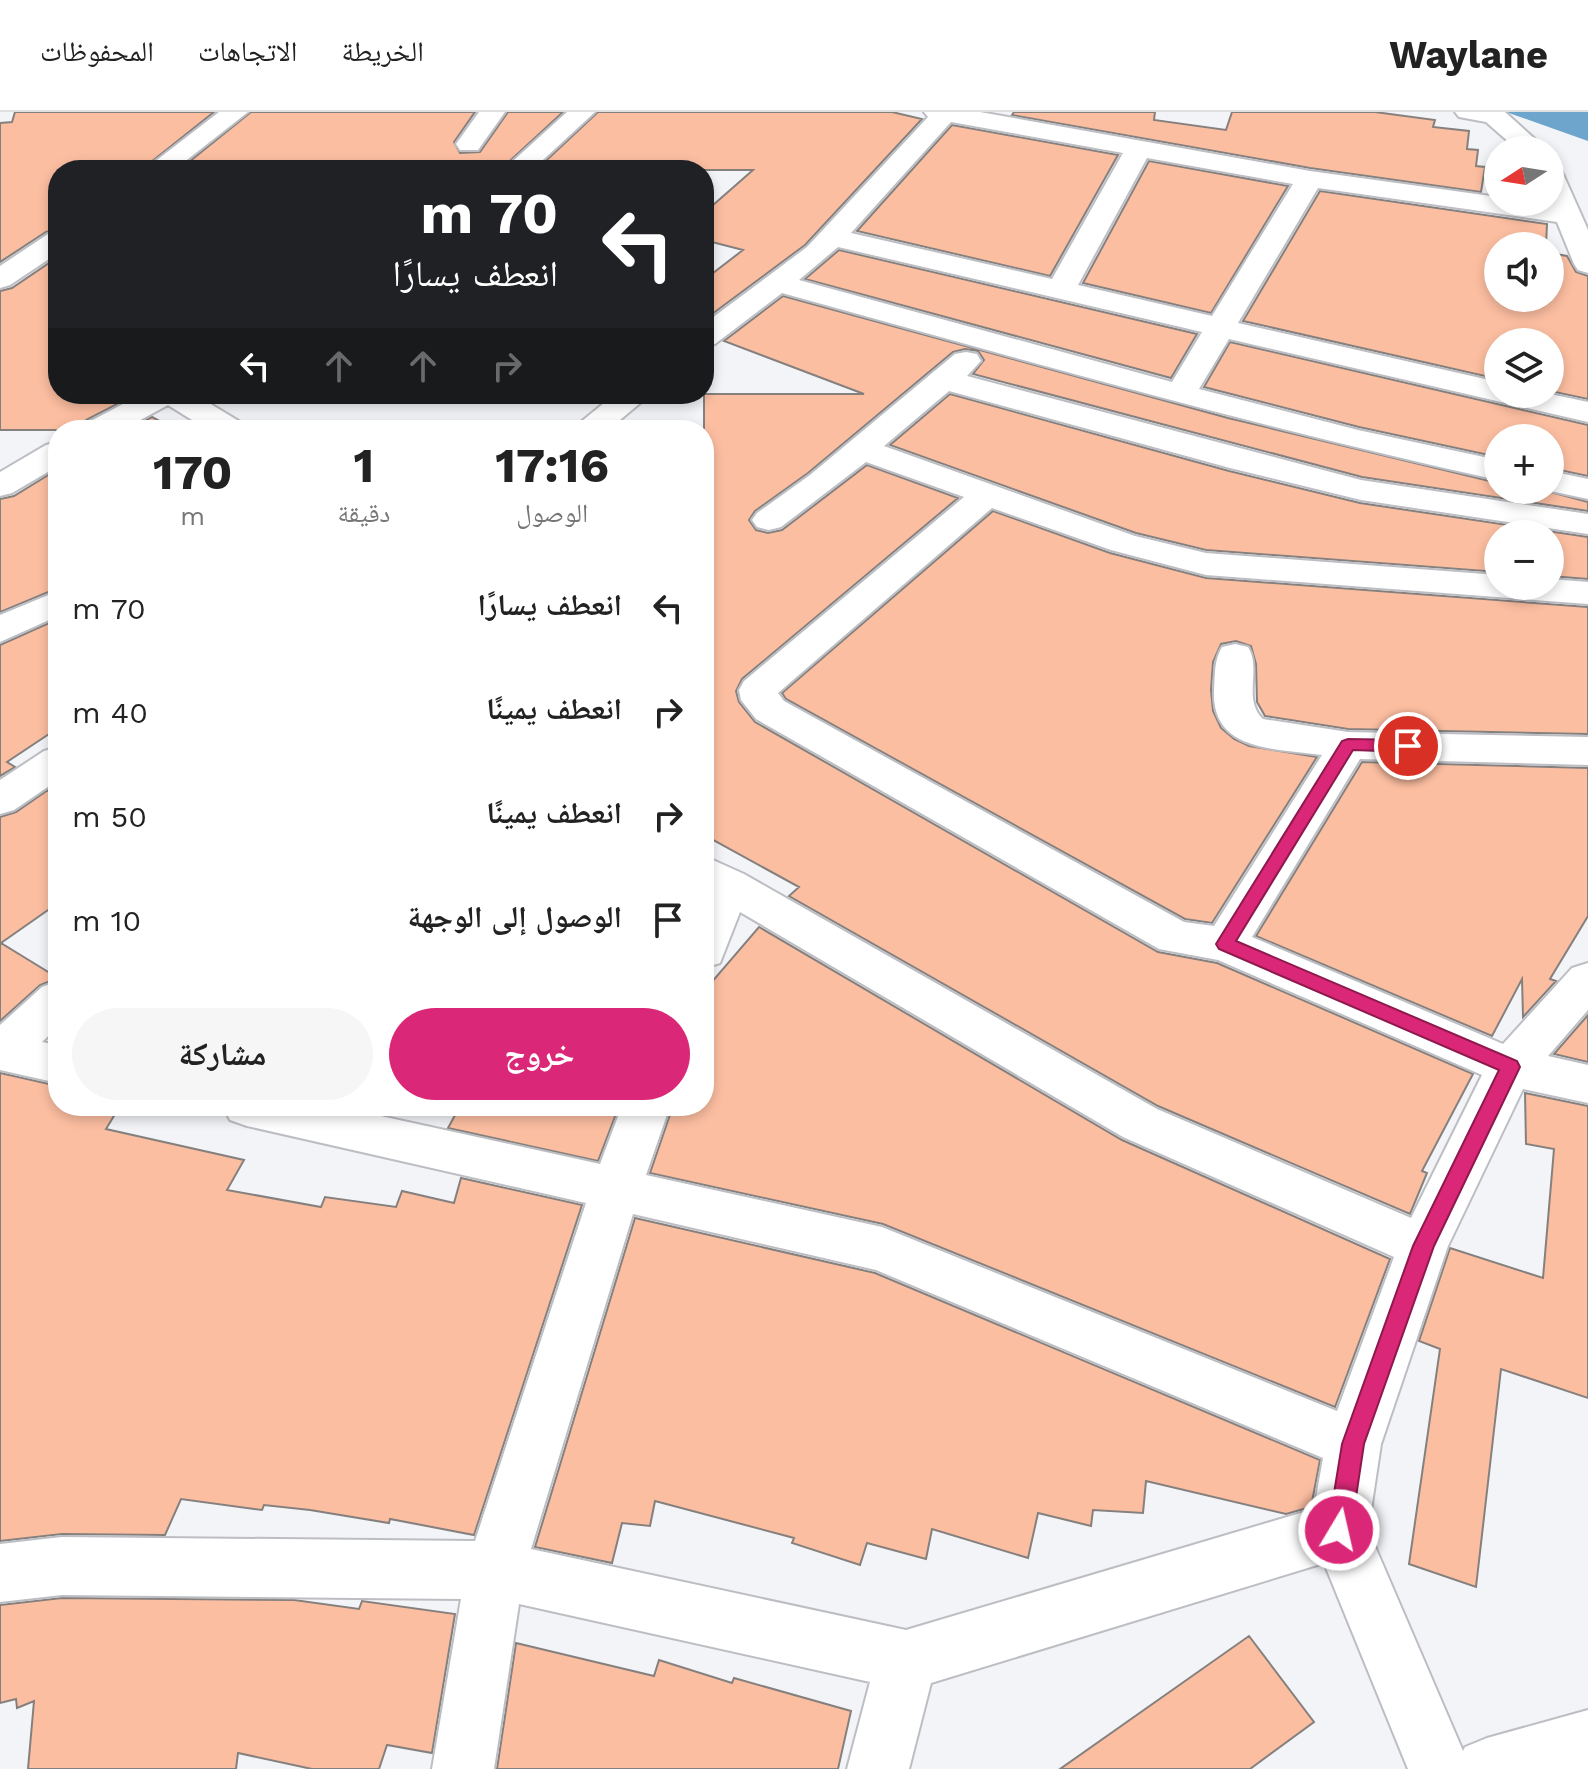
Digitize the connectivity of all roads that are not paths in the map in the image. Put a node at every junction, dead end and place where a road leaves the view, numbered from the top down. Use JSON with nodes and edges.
{"nodes":[{"id":1,"x":235,"y":112,"type":"edge"},
{"id":2,"x":492,"y":112,"type":"edge"},
{"id":3,"x":582,"y":112,"type":"edge"},
{"id":4,"x":937,"y":112,"type":"edge"},
{"id":5,"x":1468,"y":112,"type":"edge"},
{"id":6,"x":945,"y":113,"type":"edge"},
{"id":7,"x":1518,"y":136,"type":"edge"},
{"id":8,"x":469,"y":144,"type":"dead end"},
{"id":9,"x":1140,"y":147,"type":"junction"},
{"id":10,"x":170,"y":160,"type":"edge"},
{"id":11,"x":527,"y":160,"type":"edge"},
{"id":12,"x":1310,"y":179,"type":"junction"},
{"id":13,"x":1564,"y":212,"type":"edge"},
{"id":14,"x":1565,"y":215,"type":"junction"},
{"id":15,"x":831,"y":237,"type":"junction"},
{"id":16,"x":48,"y":247,"type":"edge"},
{"id":17,"x":1588,"y":264,"type":"edge"},
{"id":18,"x":0,"y":279,"type":"edge"},
{"id":19,"x":777,"y":283,"type":"junction"},
{"id":20,"x":1061,"y":289,"type":"junction"},
{"id":21,"x":1221,"y":326,"type":"junction"},
{"id":22,"x":714,"y":330,"type":"edge"},
{"id":23,"x":988,"y":341,"type":"junction"},
{"id":24,"x":945,"y":380,"type":"junction"},
{"id":25,"x":1484,"y":389,"type":"edge"},
{"id":26,"x":1180,"y":394,"type":"junction"},
{"id":27,"x":149,"y":404,"type":"edge"},
{"id":28,"x":186,"y":404,"type":"edge"},
{"id":29,"x":622,"y":404,"type":"edge"},
{"id":30,"x":1564,"y":407,"type":"edge"},
{"id":31,"x":1588,"y":412,"type":"edge"},
{"id":32,"x":118,"y":420,"type":"edge"},
{"id":33,"x":214,"y":420,"type":"edge"},
{"id":34,"x":600,"y":420,"type":"edge"},
{"id":35,"x":861,"y":449,"type":"junction"},
{"id":36,"x":48,"y":458,"type":"edge"},
{"id":37,"x":1484,"y":467,"type":"edge"},
{"id":38,"x":1564,"y":484,"type":"edge"},
{"id":39,"x":0,"y":486,"type":"edge"},
{"id":40,"x":1588,"y":489,"type":"edge"},
{"id":41,"x":988,"y":494,"type":"junction"},
{"id":42,"x":769,"y":520,"type":"dead end"},
{"id":43,"x":1588,"y":524,"type":"edge"},
{"id":44,"x":1484,"y":585,"type":"edge"},
{"id":45,"x":1564,"y":591,"type":"edge"},
{"id":46,"x":1588,"y":593,"type":"edge"},
{"id":47,"x":48,"y":607,"type":"edge"},
{"id":48,"x":0,"y":630,"type":"edge"},
{"id":49,"x":1235,"y":656,"type":"dead end"},
{"id":50,"x":1348,"y":745,"type":"junction"},
{"id":51,"x":1588,"y":751,"type":"edge"},
{"id":52,"x":48,"y":768,"type":"edge"},
{"id":53,"x":0,"y":800,"type":"edge"},
{"id":54,"x":716,"y":878,"type":"edge"},
{"id":55,"x":1225,"y":944,"type":"junction"},
{"id":56,"x":1588,"y":980,"type":"edge"},
{"id":57,"x":48,"y":1008,"type":"edge"},
{"id":58,"x":0,"y":1052,"type":"edge"},
{"id":59,"x":48,"y":1062,"type":"edge"},
{"id":60,"x":1510,"y":1067,"type":"junction"},
{"id":61,"x":1588,"y":1084,"type":"edge"},
{"id":62,"x":292,"y":1116,"type":"edge"},
{"id":63,"x":642,"y":1116,"type":"edge"},
{"id":64,"x":616,"y":1188,"type":"junction"},
{"id":65,"x":1423,"y":1246,"type":"junction"},
{"id":66,"x":1353,"y":1444,"type":"junction"},
{"id":67,"x":1339,"y":1530,"type":"junction"},
{"id":68,"x":495,"y":1570,"type":"junction"},
{"id":69,"x":0,"y":1573,"type":"edge"},
{"id":70,"x":906,"y":1660,"type":"junction"},
{"id":71,"x":1588,"y":1741,"type":"edge"},
{"id":72,"x":463,"y":1769,"type":"edge"},
{"id":73,"x":878,"y":1769,"type":"edge"},
{"id":74,"x":1439,"y":1769,"type":"edge"},
{"id":75,"x":1487,"y":1769,"type":"edge"}],
"edges":[{"from":1,"to":10,"type":"street"},
{"from":2,"to":8,"type":"street"},
{"from":3,"to":11,"type":"street"},
{"from":4,"to":6,"type":"street"},
{"from":5,"to":7,"type":"street"},
{"from":6,"to":9,"type":"street"},
{"from":6,"to":15,"type":"street"},
{"from":9,"to":12,"type":"street"},
{"from":9,"to":20,"type":"street"},
{"from":12,"to":14,"type":"street"},
{"from":12,"to":21,"type":"street"},
{"from":13,"to":14,"type":"street"},
{"from":14,"to":17,"type":"street"},
{"from":15,"to":19,"type":"street"},
{"from":15,"to":20,"type":"street"},
{"from":16,"to":18,"type":"street"},
{"from":19,"to":22,"type":"street"},
{"from":19,"to":23,"type":"street"},
{"from":20,"to":21,"type":"street"},
{"from":21,"to":25,"type":"street"},
{"from":21,"to":26,"type":"street"},
{"from":23,"to":24,"type":"street"},
{"from":23,"to":26,"type":"street"},
{"from":24,"to":35,"type":"street"},
{"from":24,"to":43,"type":"street"},
{"from":26,"to":37,"type":"street"},
{"from":27,"to":32,"type":"street"},
{"from":28,"to":33,"type":"street"},
{"from":29,"to":34,"type":"street"},
{"from":30,"to":31,"type":"street"},
{"from":35,"to":41,"type":"street"},
{"from":35,"to":42,"type":"street"},
{"from":36,"to":39,"type":"street"},
{"from":38,"to":40,"type":"street"},
{"from":41,"to":44,"type":"street"},
{"from":41,"to":55,"type":"street"},
{"from":45,"to":46,"type":"street"},
{"from":47,"to":48,"type":"street"},
{"from":49,"to":50,"type":"street"},
{"from":50,"to":51,"type":"street"},
{"from":50,"to":55,"type":"street"},
{"from":52,"to":53,"type":"street"},
{"from":54,"to":65,"type":"street"},
{"from":55,"to":60,"type":"street"},
{"from":56,"to":60,"type":"street"},
{"from":57,"to":58,"type":"street"},
{"from":58,"to":59,"type":"street"},
{"from":60,"to":61,"type":"street"},
{"from":60,"to":65,"type":"street"},
{"from":62,"to":64,"type":"street"},
{"from":63,"to":64,"type":"street"},
{"from":64,"to":66,"type":"street"},
{"from":64,"to":68,"type":"street"},
{"from":65,"to":66,"type":"street"},
{"from":66,"to":67,"type":"street"},
{"from":67,"to":70,"type":"street"},
{"from":67,"to":74,"type":"street"},
{"from":68,"to":69,"type":"street"},
{"from":68,"to":70,"type":"street"},
{"from":68,"to":72,"type":"street"},
{"from":70,"to":73,"type":"street"},
{"from":71,"to":75,"type":"street"}]}
